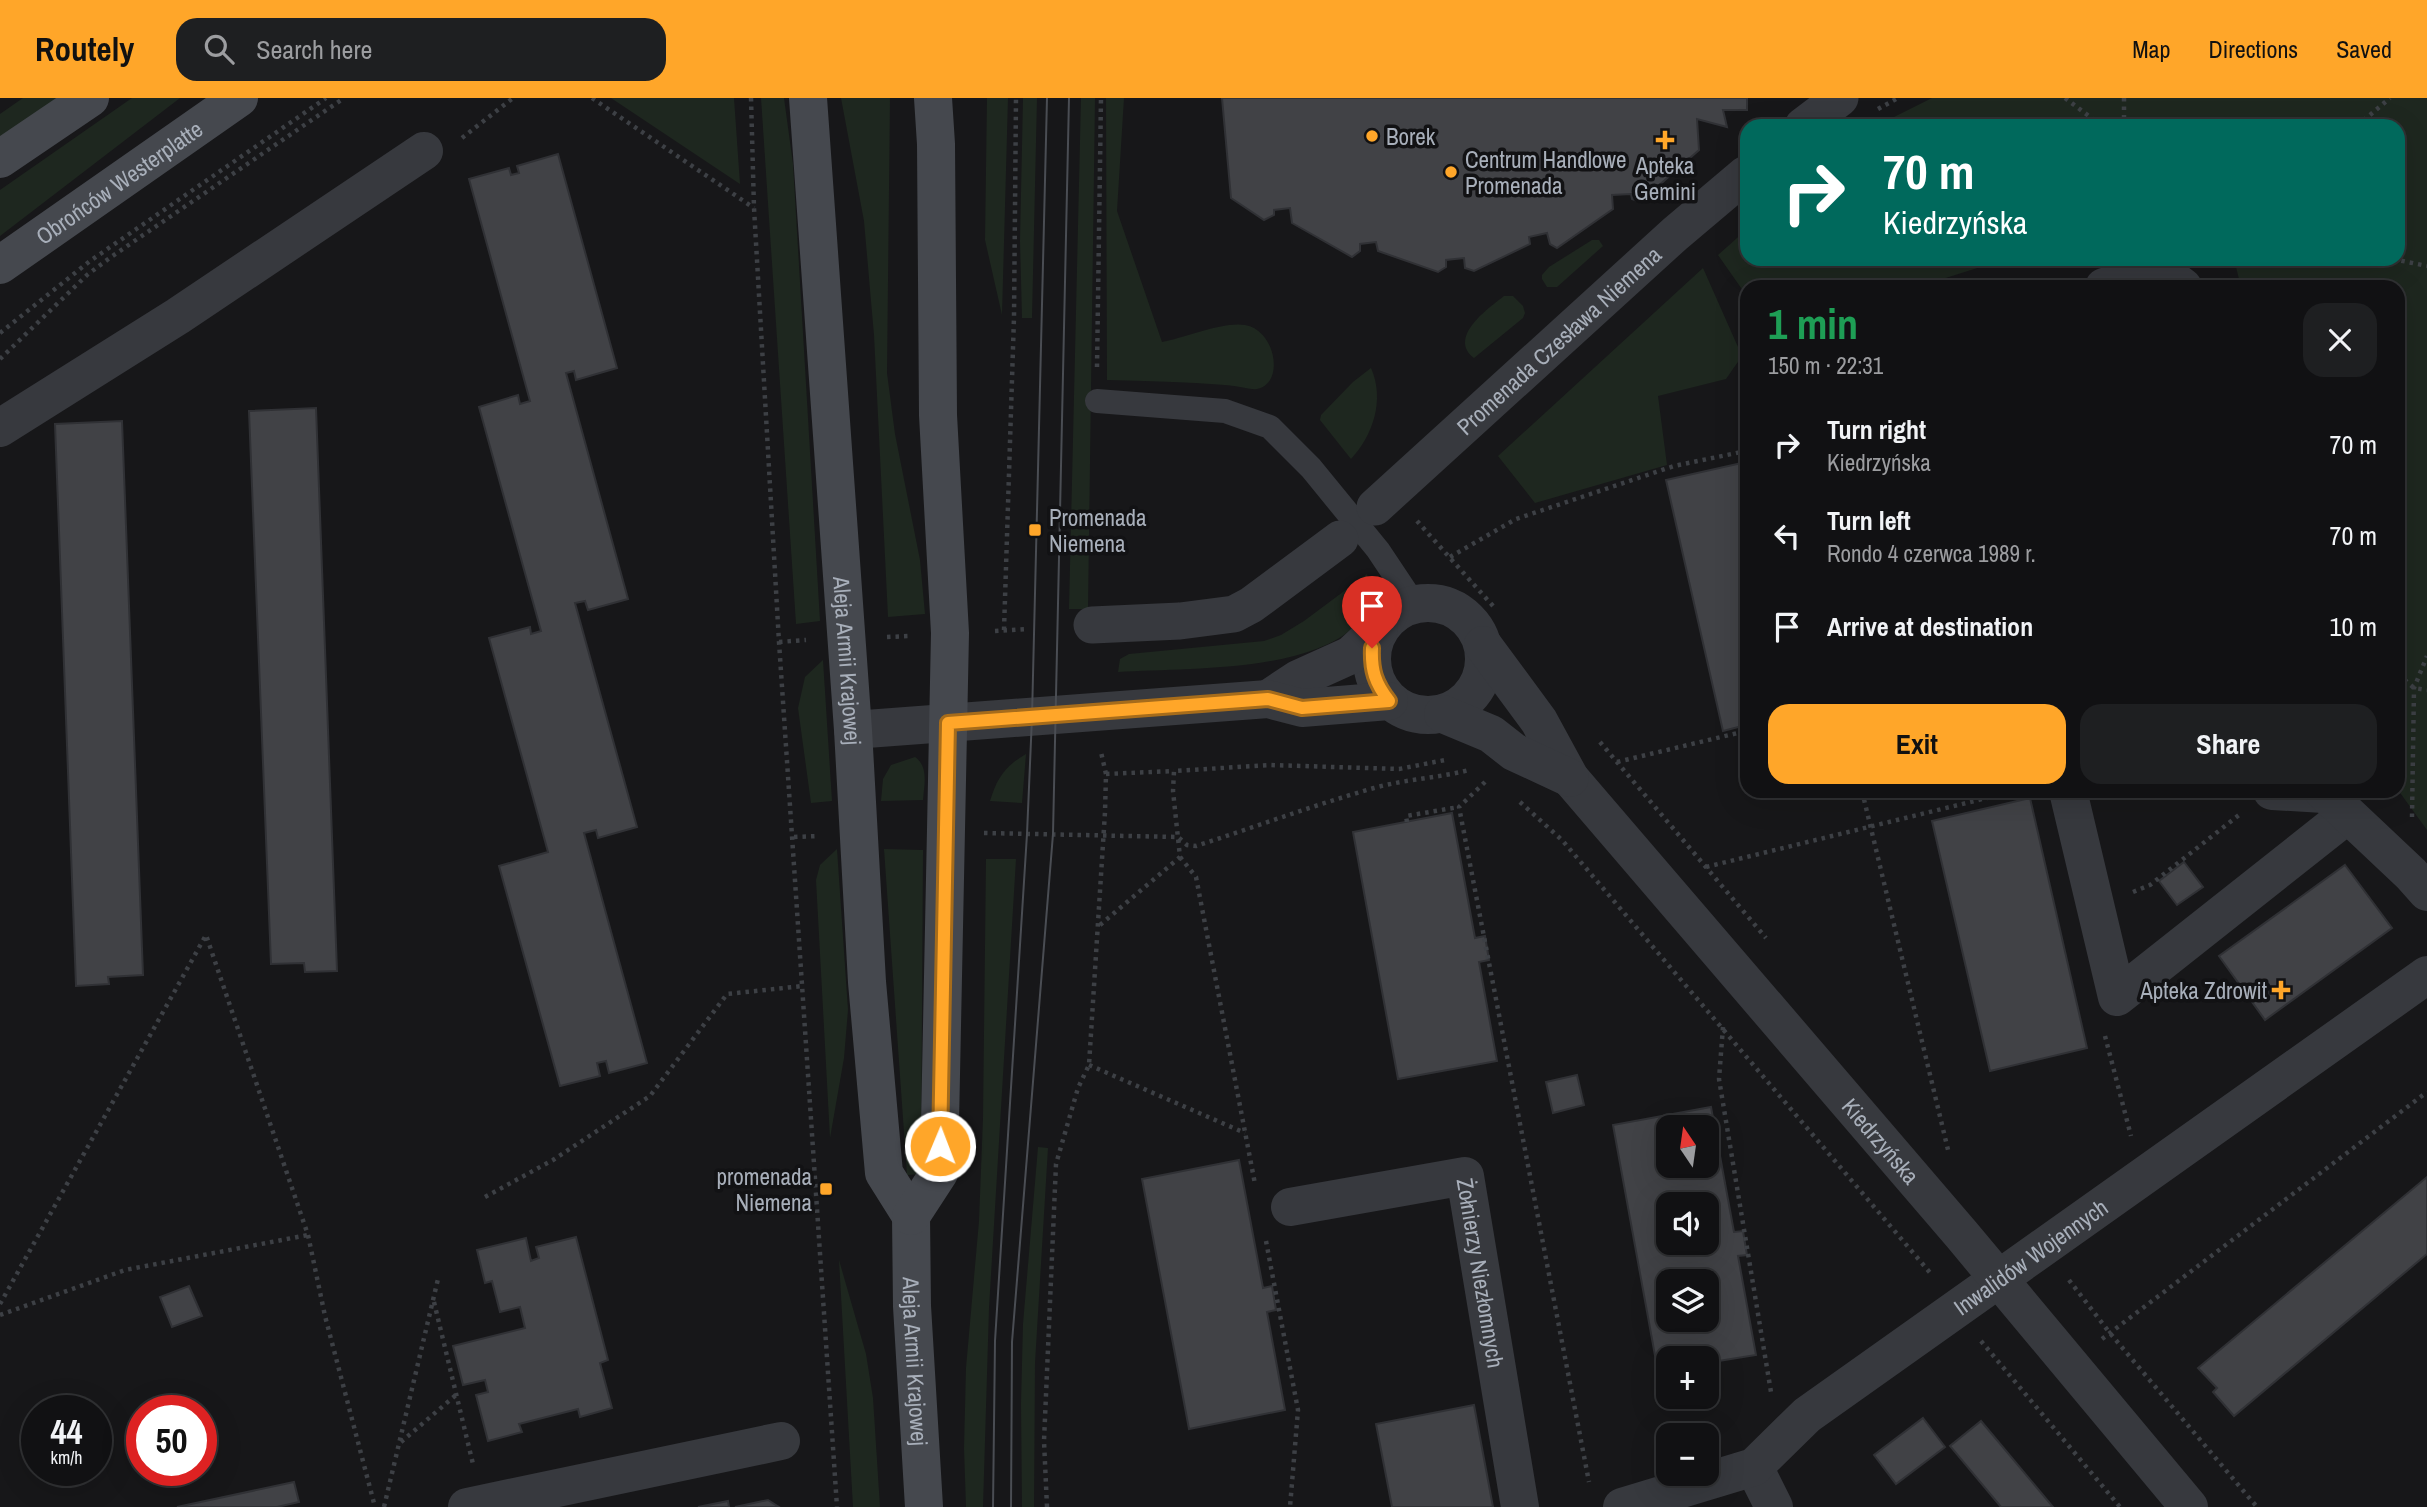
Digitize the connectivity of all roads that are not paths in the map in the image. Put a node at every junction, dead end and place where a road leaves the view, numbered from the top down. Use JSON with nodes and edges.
{"nodes":[{"id":1,"x":90,"y":98,"type":"edge"},
{"id":2,"x":239,"y":98,"type":"edge"},
{"id":3,"x":808,"y":98,"type":"edge"},
{"id":4,"x":933,"y":98,"type":"edge"},
{"id":5,"x":1840,"y":98,"type":"edge"},
{"id":6,"x":1812,"y":119,"type":"edge"},
{"id":7,"x":424,"y":151,"type":"road end"},
{"id":8,"x":0,"y":159,"type":"edge"},
{"id":9,"x":1740,"y":179,"type":"edge"},
{"id":10,"x":0,"y":265,"type":"edge"},
{"id":11,"x":2127,"y":280,"type":"edge"},
{"id":12,"x":2174,"y":280,"type":"edge"},
{"id":13,"x":1097,"y":401,"type":"road end"},
{"id":14,"x":0,"y":428,"type":"edge"},
{"id":15,"x":1384,"y":499,"type":"road end"},
{"id":16,"x":1340,"y":539,"type":"dead end"},
{"id":17,"x":1414,"y":604,"type":"junction"},
{"id":18,"x":1092,"y":625,"type":"dead end"},
{"id":19,"x":1379,"y":629,"type":"junction"},
{"id":20,"x":1491,"y":630,"type":"junction"},
{"id":21,"x":1268,"y":699,"type":"junction"},
{"id":22,"x":1389,"y":701,"type":"junction"},
{"id":23,"x":1443,"y":714,"type":"junction"},
{"id":24,"x":948,"y":723,"type":"junction"},
{"id":25,"x":853,"y":730,"type":"junction"},
{"id":26,"x":1570,"y":778,"type":"junction"},
{"id":27,"x":2070,"y":798,"type":"edge"},
{"id":28,"x":2331,"y":800,"type":"edge"},
{"id":29,"x":2419,"y":883,"type":"edge"},
{"id":30,"x":2427,"y":975,"type":"edge"},
{"id":31,"x":1290,"y":1207,"type":"dead end"},
{"id":32,"x":911,"y":1216,"type":"junction"},
{"id":33,"x":2000,"y":1279,"type":"junction"},
{"id":34,"x":781,"y":1441,"type":"dead end"},
{"id":35,"x":1754,"y":1467,"type":"junction"},
{"id":36,"x":1612,"y":1493,"type":"edge"},
{"id":37,"x":467,"y":1507,"type":"edge"},
{"id":38,"x":924,"y":1507,"type":"edge"},
{"id":39,"x":1520,"y":1507,"type":"edge"},
{"id":40,"x":1774,"y":1507,"type":"edge"},
{"id":41,"x":2189,"y":1507,"type":"edge"}],
"edges":[{"from":1,"to":8,"type":"main road"},
{"from":2,"to":10,"type":"main road","name":"Obrońców Westerplatte"},
{"from":3,"to":25,"type":"main road","name":"Aleja Armii Krajowej"},
{"from":4,"to":24,"type":"main road"},
{"from":5,"to":6,"type":"street"},
{"from":7,"to":14,"type":"street"},
{"from":9,"to":15,"type":"street","name":"Promenada Czesława Niemena"},
{"from":11,"to":12,"type":"street"},
{"from":13,"to":17,"type":"lane"},
{"from":16,"to":18,"type":"street"},
{"from":17,"to":19,"type":"street"},
{"from":17,"to":20,"type":"street"},
{"from":19,"to":21,"type":"street"},
{"from":19,"to":22,"type":"street"},
{"from":20,"to":23,"type":"street"},
{"from":20,"to":26,"type":"street","name":"Kiedrzyńska"},
{"from":21,"to":22,"type":"street"},
{"from":21,"to":24,"type":"street"},
{"from":22,"to":23,"type":"street"},
{"from":23,"to":26,"type":"street","name":"Kiedrzyńska"},
{"from":24,"to":25,"type":"street"},
{"from":24,"to":32,"type":"main road"},
{"from":25,"to":32,"type":"main road","name":"Aleja Armii Krajowej"},
{"from":26,"to":33,"type":"street","name":"Kiedrzyńska"},
{"from":27,"to":28,"type":"street"},
{"from":28,"to":29,"type":"street"},
{"from":30,"to":33,"type":"street","name":"Inwalidów Wojennych"},
{"from":31,"to":39,"type":"street","name":"Żołnierzy Niezłomnych"},
{"from":32,"to":38,"type":"main road","name":"Aleja Armii Krajowej"},
{"from":33,"to":35,"type":"street","name":"Inwalidów Wojennych"},
{"from":33,"to":41,"type":"street","name":"Kiedrzyńska"},
{"from":34,"to":37,"type":"street"},
{"from":35,"to":36,"type":"street","name":"Inwalidów Wojennych"},
{"from":35,"to":40,"type":"street"}]}
